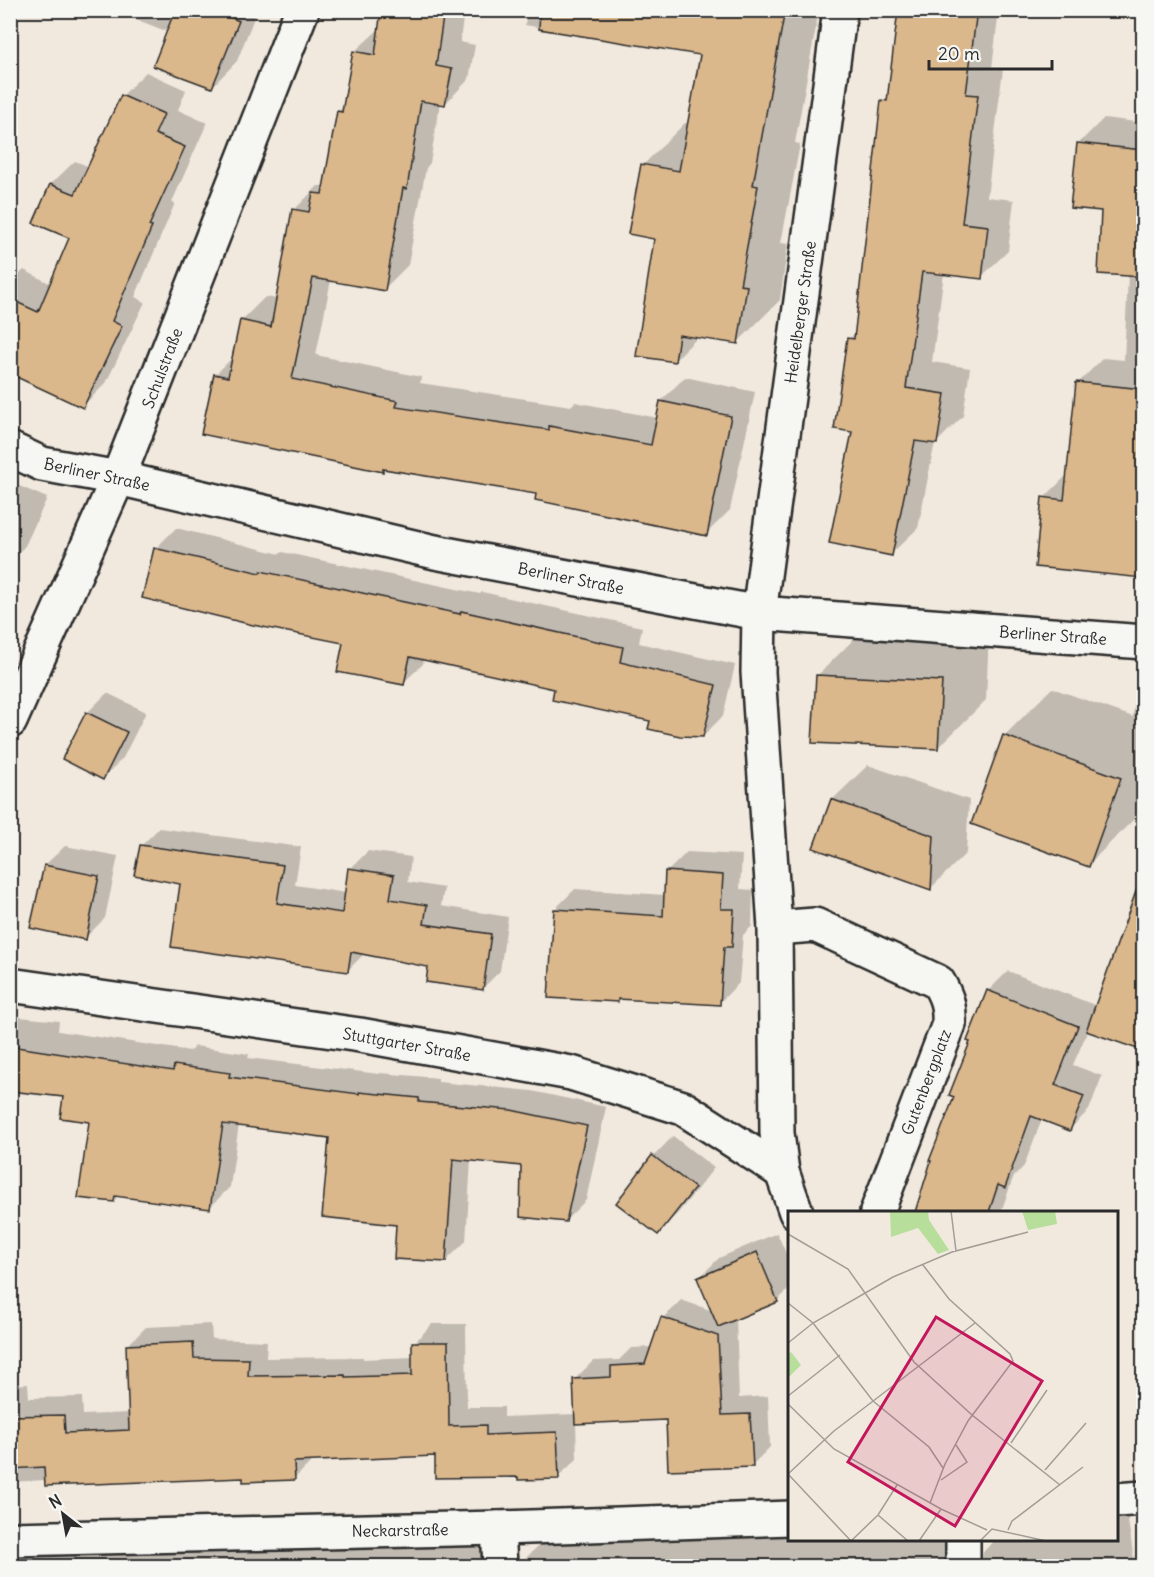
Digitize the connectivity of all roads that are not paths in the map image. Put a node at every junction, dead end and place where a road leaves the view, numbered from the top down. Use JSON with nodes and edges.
{"nodes":[{"id":1,"x":302,"y":10,"type":"edge"},
{"id":2,"x":840,"y":10,"type":"edge"},
{"id":3,"x":10,"y":450,"type":"edge"},
{"id":4,"x":118,"y":478,"type":"junction"},
{"id":5,"x":759,"y":613,"type":"junction"},
{"id":6,"x":1143,"y":642,"type":"edge"},
{"id":7,"x":10,"y":721,"type":"edge"},
{"id":8,"x":775,"y":928,"type":"junction"},
{"id":9,"x":10,"y":985,"type":"edge"},
{"id":10,"x":782,"y":1172,"type":"junction"},
{"id":11,"x":796,"y":1211,"type":"edge"},
{"id":12,"x":877,"y":1211,"type":"edge"},
{"id":13,"x":1143,"y":1498,"type":"edge"},
{"id":14,"x":1118,"y":1500,"type":"edge"},
{"id":15,"x":788,"y":1518,"type":"edge"},
{"id":16,"x":498,"y":1528,"type":"junction"},
{"id":17,"x":10,"y":1539,"type":"edge"},
{"id":18,"x":963,"y":1541,"type":"edge"},
{"id":19,"x":500,"y":1566,"type":"edge"},
{"id":20,"x":963,"y":1566,"type":"edge"}],
"edges":[{"from":1,"to":4,"type":"street","name":"Schulstraße"},
{"from":2,"to":5,"type":"street","name":"Heidelberger Straße"},
{"from":3,"to":4,"type":"street","name":"Berliner Straße"},
{"from":4,"to":5,"type":"street","name":"Berliner Straße"},
{"from":4,"to":7,"type":"street","name":"Schulstraße"},
{"from":5,"to":6,"type":"street","name":"Berliner Straße"},
{"from":5,"to":8,"type":"street"},
{"from":8,"to":10,"type":"street"},
{"from":8,"to":12,"type":"street","name":"Gutenbergplatz"},
{"from":9,"to":10,"type":"street","name":"Stuttgarter Straße"},
{"from":10,"to":11,"type":"street"},
{"from":13,"to":14,"type":"street"},
{"from":15,"to":16,"type":"street","name":"Neckarstraße"},
{"from":16,"to":17,"type":"street","name":"Neckarstraße"},
{"from":16,"to":19,"type":"street"},
{"from":18,"to":20,"type":"street"}]}
